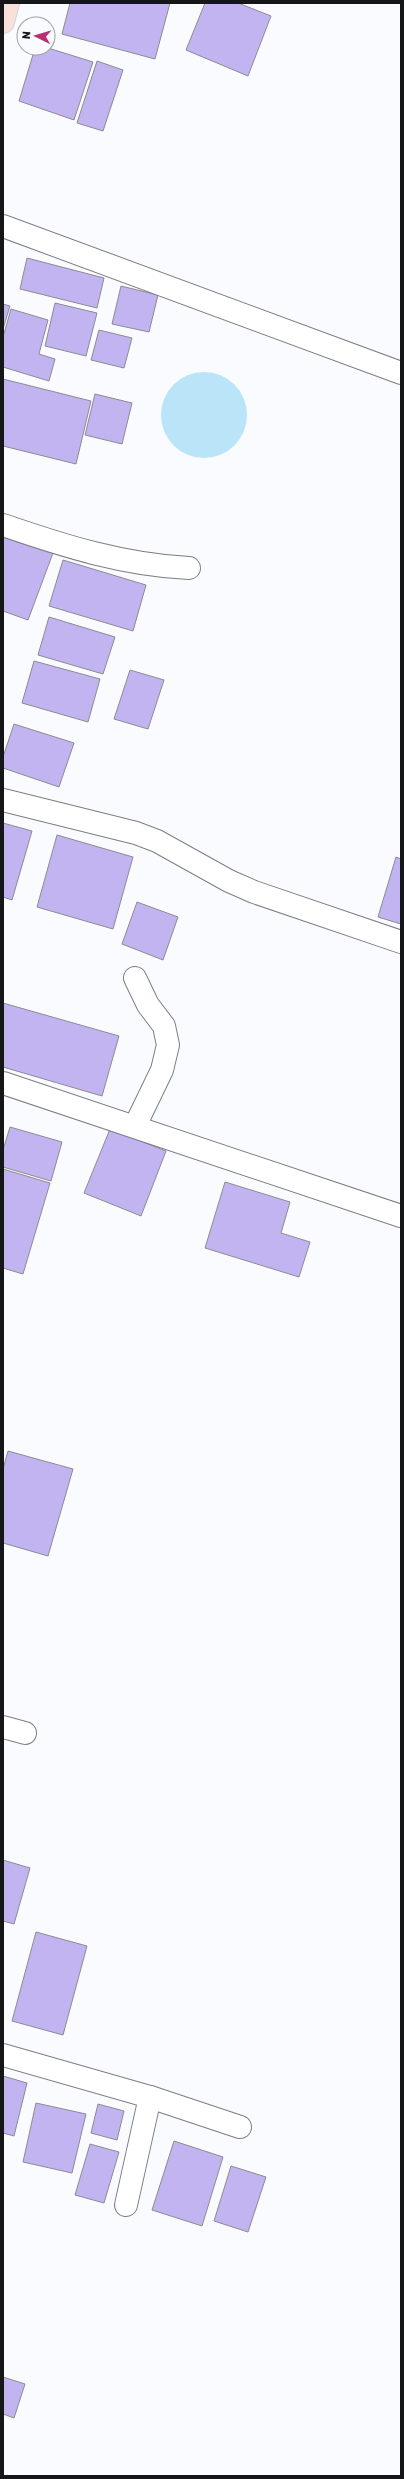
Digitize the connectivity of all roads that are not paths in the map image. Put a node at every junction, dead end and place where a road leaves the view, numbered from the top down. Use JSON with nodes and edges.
{"nodes":[{"id":1,"x":8,"y":3,"type":"edge"},
{"id":2,"x":3,"y":22,"type":"edge"},
{"id":3,"x":3,"y":226,"type":"edge"},
{"id":4,"x":401,"y":373,"type":"edge"},
{"id":5,"x":3,"y":525,"type":"edge"},
{"id":6,"x":189,"y":568,"type":"dead end"},
{"id":7,"x":3,"y":800,"type":"edge"},
{"id":8,"x":401,"y":942,"type":"edge"},
{"id":9,"x":135,"y":978,"type":"dead end"},
{"id":10,"x":3,"y":1083,"type":"edge"},
{"id":11,"x":135,"y":1126,"type":"junction"},
{"id":12,"x":401,"y":1216,"type":"edge"},
{"id":13,"x":3,"y":1727,"type":"edge"},
{"id":14,"x":25,"y":1733,"type":"dead end"},
{"id":15,"x":3,"y":2056,"type":"edge"},
{"id":16,"x":150,"y":2096,"type":"junction"},
{"id":17,"x":240,"y":2126,"type":"dead end"},
{"id":18,"x":126,"y":2205,"type":"dead end"}],
"edges":[{"from":1,"to":2,"type":"main road"},
{"from":3,"to":4,"type":"street"},
{"from":5,"to":6,"type":"street"},
{"from":7,"to":8,"type":"street"},
{"from":9,"to":11,"type":"street"},
{"from":10,"to":11,"type":"street"},
{"from":11,"to":12,"type":"street"},
{"from":13,"to":14,"type":"street"},
{"from":15,"to":16,"type":"street"},
{"from":16,"to":17,"type":"street"},
{"from":16,"to":18,"type":"street"}]}
